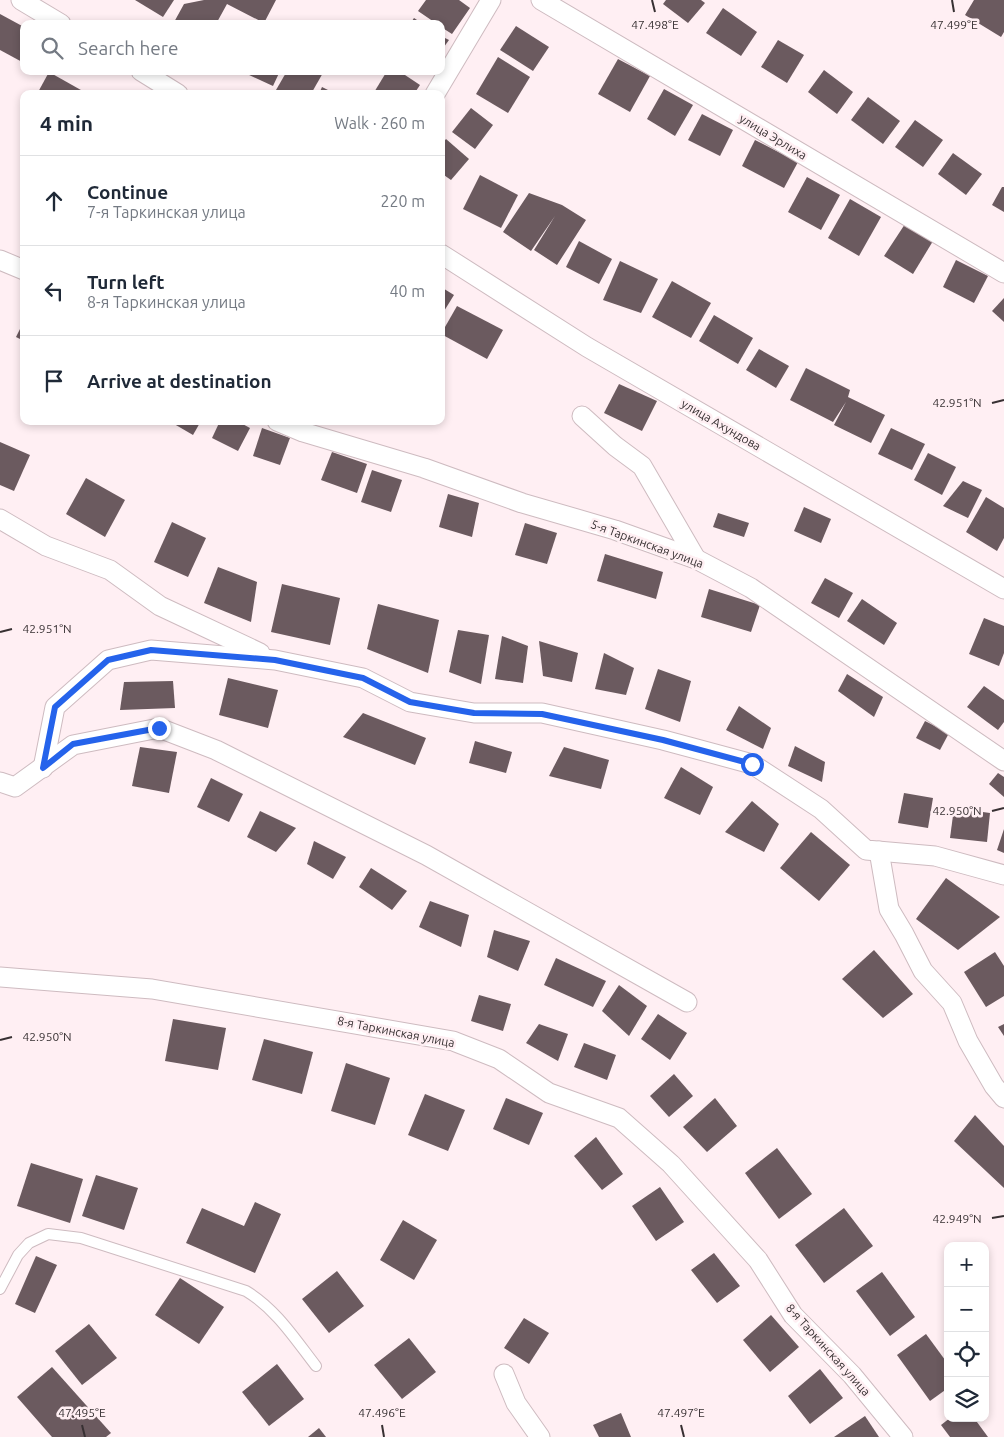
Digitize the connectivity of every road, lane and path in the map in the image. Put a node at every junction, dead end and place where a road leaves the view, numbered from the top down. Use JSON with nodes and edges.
{"nodes":[{"id":1,"x":21,"y":0,"type":"edge"},
{"id":2,"x":491,"y":0,"type":"edge"},
{"id":3,"x":541,"y":0,"type":"edge"},
{"id":4,"x":54,"y":20,"type":"edge"},
{"id":5,"x":147,"y":75,"type":"edge"},
{"id":6,"x":171,"y":90,"type":"edge"},
{"id":7,"x":437,"y":90,"type":"edge"},
{"id":8,"x":445,"y":257,"type":"edge"},
{"id":9,"x":0,"y":260,"type":"edge"},
{"id":10,"x":20,"y":268,"type":"edge"},
{"id":11,"x":1004,"y":273,"type":"edge"},
{"id":12,"x":582,"y":416,"type":"dead end"},
{"id":13,"x":286,"y":425,"type":"edge"},
{"id":14,"x":0,"y":519,"type":"edge"},
{"id":15,"x":696,"y":559,"type":"junction"},
{"id":16,"x":1004,"y":589,"type":"edge"},
{"id":17,"x":275,"y":660,"type":"junction"},
{"id":18,"x":1004,"y":761,"type":"edge"},
{"id":19,"x":43,"y":768,"type":"junction"},
{"id":20,"x":0,"y":782,"type":"edge"},
{"id":21,"x":879,"y":851,"type":"junction"},
{"id":22,"x":1004,"y":875,"type":"edge"},
{"id":23,"x":0,"y":977,"type":"edge"},
{"id":24,"x":687,"y":1002,"type":"dead end"},
{"id":25,"x":1004,"y":1098,"type":"edge"},
{"id":26,"x":0,"y":1288,"type":"edge"},
{"id":27,"x":316,"y":1366,"type":"dead end"},
{"id":28,"x":504,"y":1374,"type":"dead end"},
{"id":29,"x":540,"y":1437,"type":"edge"},
{"id":30,"x":903,"y":1437,"type":"edge"}],
"edges":[{"from":1,"to":4,"type":"street"},
{"from":2,"to":7,"type":"street"},
{"from":3,"to":11,"type":"street","name":"улица Эрлиха"},
{"from":5,"to":6,"type":"street"},
{"from":8,"to":16,"type":"street","name":"улица Ахундова"},
{"from":9,"to":10,"type":"street"},
{"from":12,"to":15,"type":"street"},
{"from":13,"to":15,"type":"street","name":"5-я Таркинская улица"},
{"from":14,"to":17,"type":"street"},
{"from":15,"to":18,"type":"street","name":"5-я Таркинская улица"},
{"from":17,"to":19,"type":"street"},
{"from":17,"to":21,"type":"street"},
{"from":19,"to":20,"type":"street"},
{"from":19,"to":24,"type":"street"},
{"from":21,"to":22,"type":"street"},
{"from":21,"to":25,"type":"street"},
{"from":23,"to":30,"type":"street","name":"8-я Таркинская улица"},
{"from":26,"to":27,"type":"lane"},
{"from":28,"to":29,"type":"street"}]}
